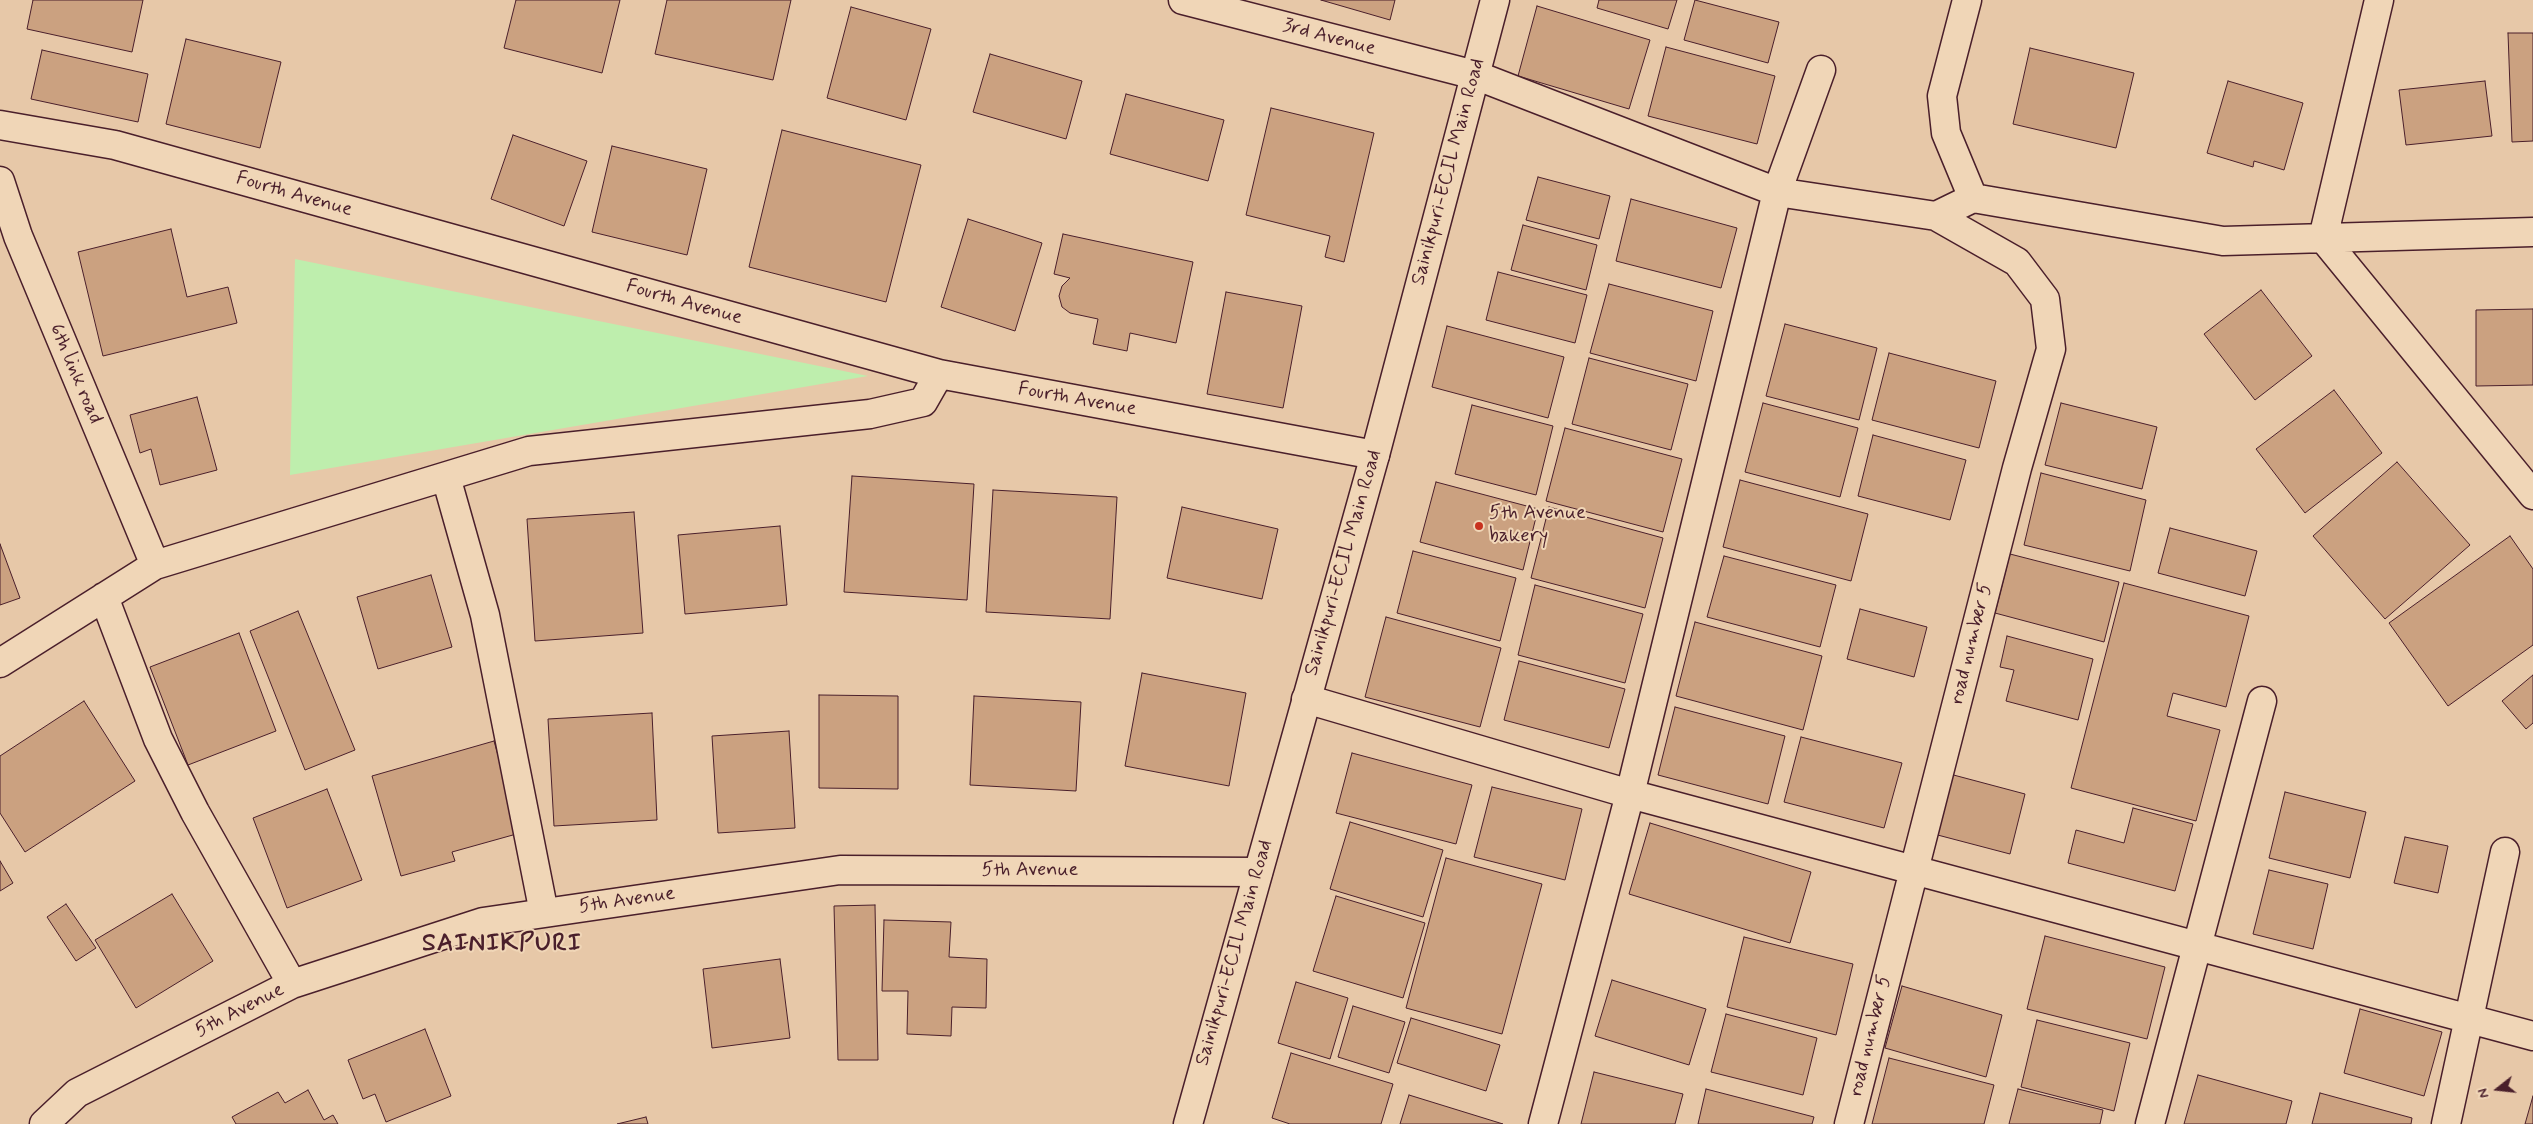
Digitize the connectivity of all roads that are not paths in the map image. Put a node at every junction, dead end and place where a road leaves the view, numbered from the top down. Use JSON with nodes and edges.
{"nodes":[{"id":1,"x":1183,"y":0,"type":"edge"},
{"id":2,"x":1495,"y":0,"type":"edge"},
{"id":3,"x":1967,"y":0,"type":"edge"},
{"id":4,"x":2379,"y":0,"type":"edge"},
{"id":5,"x":1821,"y":70,"type":"dead end"},
{"id":6,"x":1475,"y":76,"type":"junction"},
{"id":7,"x":0,"y":125,"type":"edge"},
{"id":8,"x":0,"y":181,"type":"edge"},
{"id":9,"x":1777,"y":192,"type":"junction"},
{"id":10,"x":1973,"y":198,"type":"junction"},
{"id":11,"x":1936,"y":216,"type":"junction"},
{"id":12,"x":2533,"y":232,"type":"edge"},
{"id":13,"x":2323,"y":238,"type":"junction"},
{"id":14,"x":939,"y":374,"type":"junction"},
{"id":15,"x":1375,"y":455,"type":"junction"},
{"id":16,"x":446,"y":477,"type":"junction"},
{"id":17,"x":2533,"y":495,"type":"edge"},
{"id":18,"x":155,"y":565,"type":"junction"},
{"id":19,"x":104,"y":597,"type":"junction"},
{"id":20,"x":0,"y":663,"type":"edge"},
{"id":21,"x":1306,"y":699,"type":"junction"},
{"id":22,"x":2262,"y":701,"type":"dead end"},
{"id":23,"x":1630,"y":794,"type":"junction"},
{"id":24,"x":2505,"y":852,"type":"dead end"},
{"id":25,"x":1914,"y":871,"type":"junction"},
{"id":26,"x":1258,"y":872,"type":"junction"},
{"id":27,"x":544,"y":913,"type":"junction"},
{"id":28,"x":2197,"y":947,"type":"junction"},
{"id":29,"x":292,"y":984,"type":"junction"},
{"id":30,"x":2470,"y":1020,"type":"junction"},
{"id":31,"x":2533,"y":1036,"type":"edge"},
{"id":32,"x":44,"y":1124,"type":"edge"},
{"id":33,"x":1188,"y":1124,"type":"edge"},
{"id":34,"x":1543,"y":1124,"type":"edge"},
{"id":35,"x":1848,"y":1124,"type":"edge"},
{"id":36,"x":2150,"y":1124,"type":"edge"},
{"id":37,"x":2446,"y":1124,"type":"edge"}],
"edges":[{"from":1,"to":6,"type":"street","name":"3rd Avenue"},
{"from":2,"to":6,"type":"street","name":"Sainikpuri-ECIL Main Road"},
{"from":3,"to":10,"type":"street"},
{"from":4,"to":13,"type":"street"},
{"from":5,"to":9,"type":"street"},
{"from":6,"to":9,"type":"street","name":"3rd Avenue"},
{"from":6,"to":15,"type":"street","name":"Sainikpuri-ECIL Main Road"},
{"from":7,"to":14,"type":"street","name":"Fourth Avenue"},
{"from":8,"to":18,"type":"street","name":"6th link road"},
{"from":9,"to":11,"type":"street","name":"3rd Avenue"},
{"from":9,"to":23,"type":"street"},
{"from":10,"to":11,"type":"street"},
{"from":10,"to":13,"type":"street"},
{"from":11,"to":25,"type":"street","name":"road number 5"},
{"from":12,"to":13,"type":"street"},
{"from":13,"to":17,"type":"street"},
{"from":14,"to":15,"type":"street","name":"Fourth Avenue"},
{"from":14,"to":16,"type":"street"},
{"from":15,"to":21,"type":"street","name":"Sainikpuri-ECIL Main Road"},
{"from":16,"to":18,"type":"street"},
{"from":16,"to":27,"type":"street"},
{"from":18,"to":19,"type":"street"},
{"from":19,"to":20,"type":"street"},
{"from":19,"to":29,"type":"street"},
{"from":21,"to":23,"type":"street"},
{"from":21,"to":26,"type":"street","name":"Sainikpuri-ECIL Main Road"},
{"from":22,"to":28,"type":"street"},
{"from":23,"to":25,"type":"street"},
{"from":23,"to":34,"type":"street"},
{"from":24,"to":30,"type":"street"},
{"from":25,"to":28,"type":"street"},
{"from":25,"to":35,"type":"street","name":"road number 5"},
{"from":26,"to":27,"type":"street","name":"5th Avenue"},
{"from":26,"to":33,"type":"street","name":"Sainikpuri-ECIL Main Road"},
{"from":27,"to":29,"type":"street","name":"5th Avenue"},
{"from":28,"to":30,"type":"street"},
{"from":28,"to":36,"type":"street"},
{"from":29,"to":32,"type":"street","name":"5th Avenue"},
{"from":30,"to":31,"type":"street"},
{"from":30,"to":37,"type":"street"}]}
